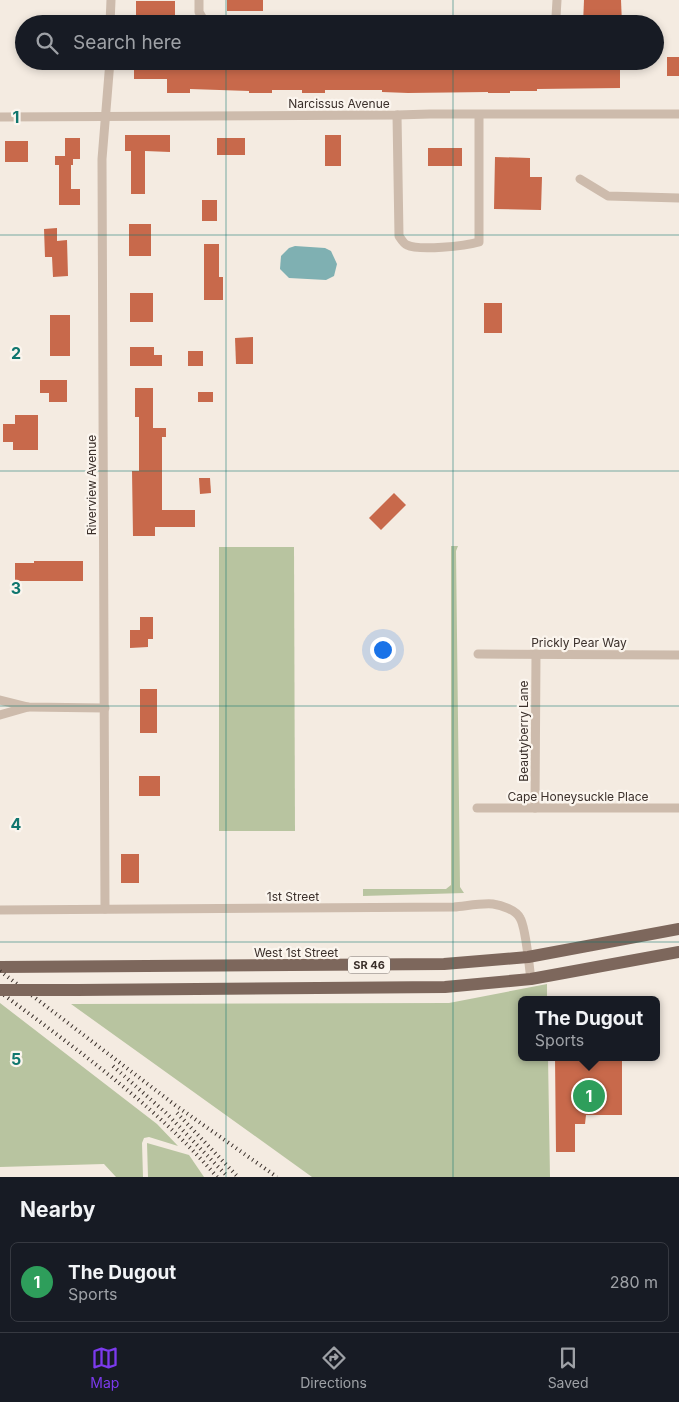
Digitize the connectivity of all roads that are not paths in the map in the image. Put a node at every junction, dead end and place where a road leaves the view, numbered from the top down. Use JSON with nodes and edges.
{"nodes":[{"id":1,"x":111,"y":0,"type":"edge"},
{"id":2,"x":199,"y":0,"type":"edge"},
{"id":3,"x":558,"y":0,"type":"edge"},
{"id":4,"x":110,"y":15,"type":"edge"},
{"id":5,"x":201,"y":15,"type":"edge"},
{"id":6,"x":556,"y":15,"type":"edge"},
{"id":7,"x":109,"y":70,"type":"edge"},
{"id":8,"x":479,"y":114,"type":"junction"},
{"id":9,"x":679,"y":114,"type":"edge"},
{"id":10,"x":397,"y":115,"type":"junction"},
{"id":11,"x":105,"y":116,"type":"junction"},
{"id":12,"x":0,"y":117,"type":"edge"},
{"id":13,"x":580,"y":179,"type":"dead end"},
{"id":14,"x":679,"y":198,"type":"edge"},
{"id":15,"x":478,"y":654,"type":"dead end"},
{"id":16,"x":536,"y":654,"type":"junction"},
{"id":17,"x":679,"y":655,"type":"edge"},
{"id":18,"x":0,"y":700,"type":"edge"},
{"id":19,"x":28,"y":707,"type":"junction"},
{"id":20,"x":105,"y":708,"type":"junction"},
{"id":21,"x":0,"y":715,"type":"edge"},
{"id":22,"x":477,"y":808,"type":"dead end"},
{"id":23,"x":535,"y":808,"type":"junction"},
{"id":24,"x":679,"y":808,"type":"edge"},
{"id":25,"x":105,"y":909,"type":"junction"},
{"id":26,"x":0,"y":910,"type":"edge"},
{"id":27,"x":679,"y":929,"type":"edge"},
{"id":28,"x":679,"y":952,"type":"edge"},
{"id":29,"x":528,"y":956,"type":"junction"},
{"id":30,"x":0,"y":967,"type":"edge"},
{"id":31,"x":531,"y":979,"type":"junction"},
{"id":32,"x":0,"y":990,"type":"edge"}],
"edges":[{"from":1,"to":4,"type":"street"},
{"from":2,"to":5,"type":"street"},
{"from":3,"to":6,"type":"street"},
{"from":7,"to":11,"type":"street","name":"Riverview Avenue"},
{"from":8,"to":9,"type":"street","name":"Narcissus Avenue"},
{"from":8,"to":10,"type":"street","name":"Narcissus Avenue"},
{"from":8,"to":10,"type":"street"},
{"from":10,"to":11,"type":"street","name":"Narcissus Avenue"},
{"from":11,"to":12,"type":"street","name":"Narcissus Avenue"},
{"from":11,"to":20,"type":"street","name":"Riverview Avenue"},
{"from":13,"to":14,"type":"street"},
{"from":15,"to":16,"type":"street","name":"Prickly Pear Way"},
{"from":16,"to":17,"type":"street","name":"Prickly Pear Way"},
{"from":16,"to":23,"type":"street","name":"Beautyberry Lane"},
{"from":18,"to":19,"type":"street"},
{"from":19,"to":20,"type":"street"},
{"from":19,"to":21,"type":"street"},
{"from":20,"to":25,"type":"street","name":"Riverview Avenue"},
{"from":22,"to":23,"type":"street","name":"Cape Honeysuckle Place"},
{"from":23,"to":24,"type":"street","name":"Cape Honeysuckle Place"},
{"from":25,"to":26,"type":"street","name":"1st Street"},
{"from":25,"to":29,"type":"street","name":"1st Street"},
{"from":27,"to":29,"type":"main road","name":"West 1st Street","number":"SR 46"},
{"from":28,"to":31,"type":"main road","number":"SR 46"},
{"from":29,"to":30,"type":"main road","name":"West 1st Street","number":"SR 46"},
{"from":29,"to":31,"type":"street","name":"1st Street"},
{"from":31,"to":32,"type":"main road","number":"SR 46","bridge":true}]}
